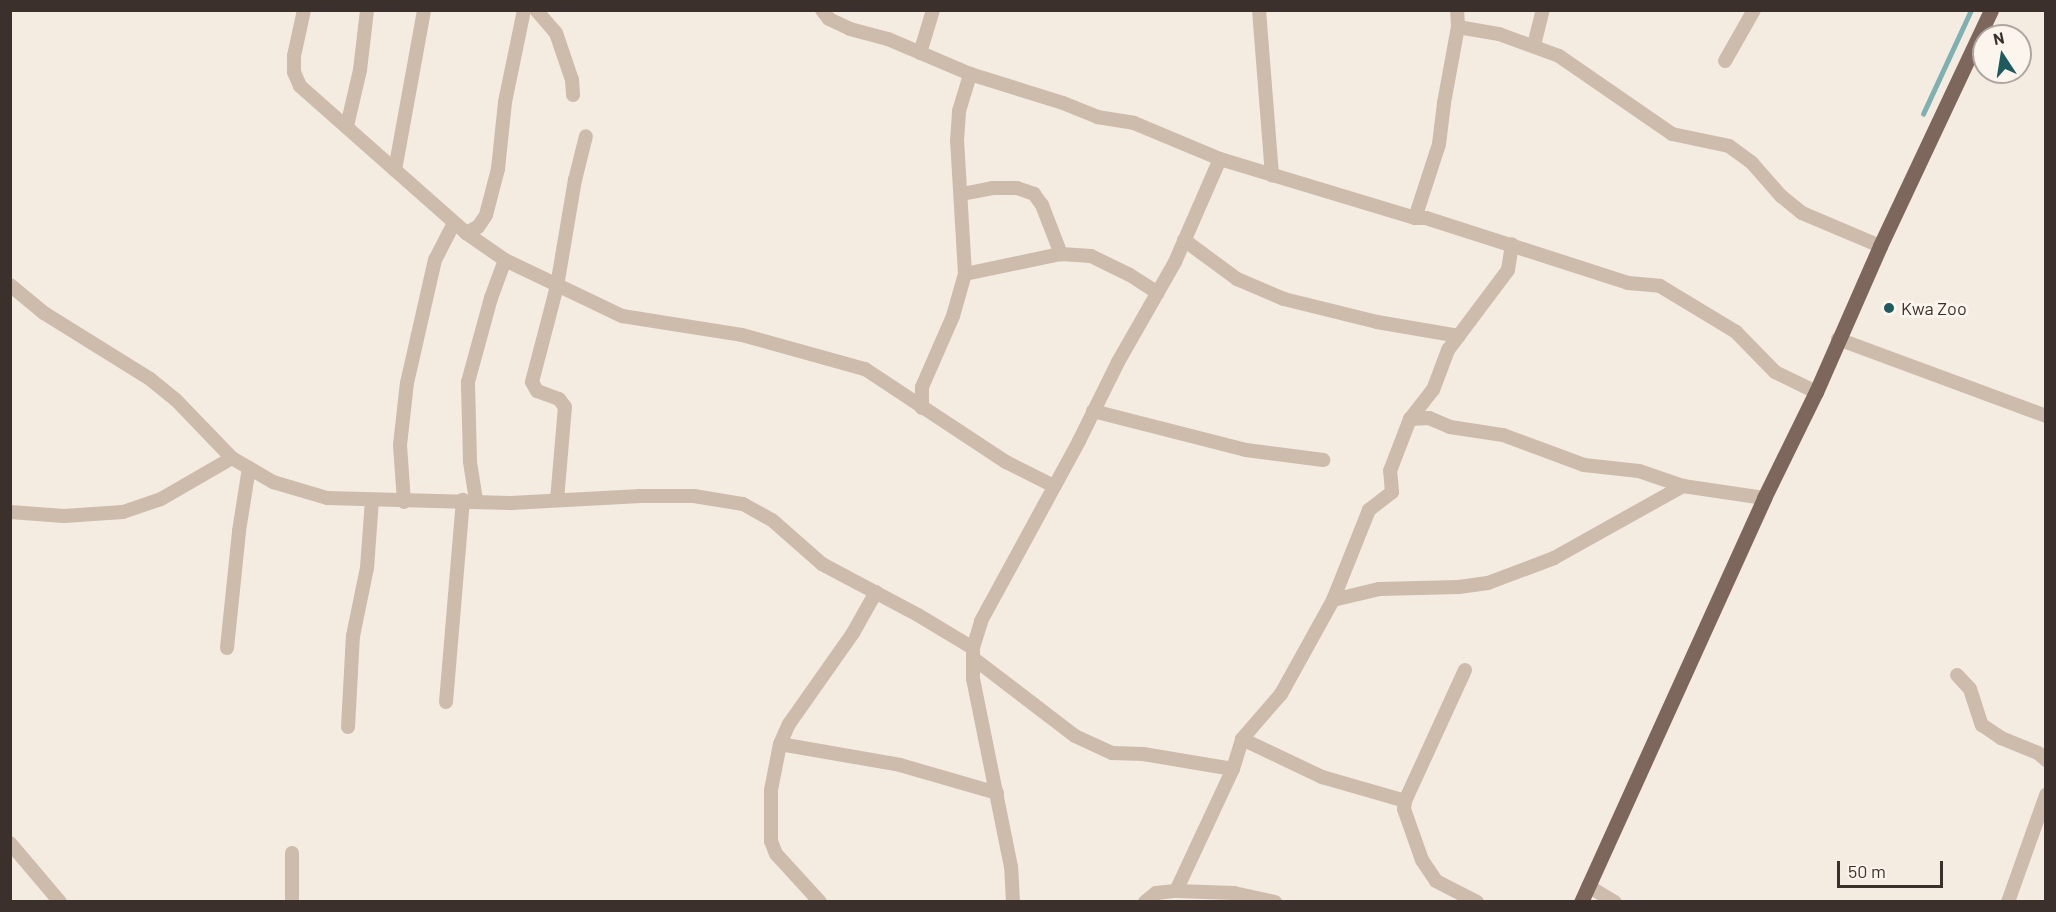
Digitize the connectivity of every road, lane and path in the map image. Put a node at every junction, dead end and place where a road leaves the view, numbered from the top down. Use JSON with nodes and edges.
{"nodes":[{"id":1,"x":304,"y":10,"type":"edge"},
{"id":2,"x":367,"y":10,"type":"edge"},
{"id":3,"x":424,"y":10,"type":"edge"},
{"id":4,"x":524,"y":10,"type":"edge"},
{"id":5,"x":536,"y":10,"type":"edge"},
{"id":6,"x":822,"y":10,"type":"edge"},
{"id":7,"x":933,"y":10,"type":"edge"},
{"id":8,"x":1259,"y":10,"type":"edge"},
{"id":9,"x":1457,"y":10,"type":"edge"},
{"id":10,"x":1543,"y":10,"type":"edge"},
{"id":11,"x":1754,"y":10,"type":"edge"},
{"id":12,"x":1990,"y":10,"type":"edge"},
{"id":13,"x":1458,"y":27,"type":"junction"},
{"id":14,"x":1534,"y":45,"type":"junction"},
{"id":15,"x":920,"y":52,"type":"junction"},
{"id":16,"x":1725,"y":61,"type":"dead end"},
{"id":17,"x":970,"y":74,"type":"junction"},
{"id":18,"x":573,"y":95,"type":"dead end"},
{"id":19,"x":347,"y":126,"type":"junction"},
{"id":20,"x":586,"y":136,"type":"dead end"},
{"id":21,"x":1220,"y":159,"type":"junction"},
{"id":22,"x":395,"y":170,"type":"junction"},
{"id":23,"x":1272,"y":175,"type":"junction"},
{"id":24,"x":962,"y":194,"type":"junction"},
{"id":25,"x":1414,"y":218,"type":"junction"},
{"id":26,"x":454,"y":223,"type":"junction"},
{"id":27,"x":466,"y":233,"type":"junction"},
{"id":28,"x":1184,"y":240,"type":"junction"},
{"id":29,"x":1512,"y":244,"type":"junction"},
{"id":30,"x":1880,"y":246,"type":"junction"},
{"id":31,"x":1061,"y":254,"type":"junction"},
{"id":32,"x":505,"y":260,"type":"junction"},
{"id":33,"x":965,"y":274,"type":"junction"},
{"id":34,"x":556,"y":286,"type":"junction"},
{"id":35,"x":12,"y":288,"type":"edge"},
{"id":36,"x":1158,"y":293,"type":"junction"},
{"id":37,"x":1459,"y":336,"type":"junction"},
{"id":38,"x":1838,"y":339,"type":"junction"},
{"id":39,"x":1816,"y":392,"type":"junction"},
{"id":40,"x":921,"y":408,"type":"junction"},
{"id":41,"x":1093,"y":411,"type":"junction"},
{"id":42,"x":2046,"y":416,"type":"edge"},
{"id":43,"x":1410,"y":419,"type":"junction"},
{"id":44,"x":232,"y":458,"type":"junction"},
{"id":45,"x":1323,"y":460,"type":"dead end"},
{"id":46,"x":249,"y":468,"type":"junction"},
{"id":47,"x":1054,"y":486,"type":"junction"},
{"id":48,"x":1683,"y":486,"type":"junction"},
{"id":49,"x":1764,"y":498,"type":"junction"},
{"id":50,"x":372,"y":500,"type":"junction"},
{"id":51,"x":469,"y":500,"type":"junction"},
{"id":52,"x":557,"y":500,"type":"junction"},
{"id":53,"x":404,"y":502,"type":"junction"},
{"id":54,"x":10,"y":512,"type":"edge"},
{"id":55,"x":876,"y":592,"type":"junction"},
{"id":56,"x":1333,"y":600,"type":"junction"},
{"id":57,"x":227,"y":648,"type":"dead end"},
{"id":58,"x":973,"y":653,"type":"junction"},
{"id":59,"x":1465,"y":670,"type":"dead end"},
{"id":60,"x":1957,"y":675,"type":"dead end"},
{"id":61,"x":446,"y":702,"type":"dead end"},
{"id":62,"x":348,"y":727,"type":"dead end"},
{"id":63,"x":1242,"y":739,"type":"junction"},
{"id":64,"x":780,"y":744,"type":"junction"},
{"id":65,"x":2046,"y":760,"type":"edge"},
{"id":66,"x":1233,"y":769,"type":"junction"},
{"id":67,"x":997,"y":793,"type":"junction"},
{"id":68,"x":2046,"y":795,"type":"edge"},
{"id":69,"x":1405,"y":801,"type":"junction"},
{"id":70,"x":10,"y":843,"type":"edge"},
{"id":71,"x":292,"y":853,"type":"dead end"},
{"id":72,"x":1588,"y":886,"type":"junction"},
{"id":73,"x":1176,"y":891,"type":"junction"},
{"id":74,"x":1197,"y":897,"type":"edge"},
{"id":75,"x":60,"y":902,"type":"edge"},
{"id":76,"x":292,"y":902,"type":"edge"},
{"id":77,"x":820,"y":902,"type":"edge"},
{"id":78,"x":1013,"y":902,"type":"edge"},
{"id":79,"x":1145,"y":902,"type":"edge"},
{"id":80,"x":1275,"y":902,"type":"edge"},
{"id":81,"x":1477,"y":902,"type":"edge"},
{"id":82,"x":1581,"y":902,"type":"edge"},
{"id":83,"x":1615,"y":902,"type":"edge"},
{"id":84,"x":2008,"y":902,"type":"edge"}],
"edges":[{"from":1,"to":19,"type":"street"},
{"from":2,"to":19,"type":"street"},
{"from":3,"to":22,"type":"street"},
{"from":4,"to":27,"type":"street"},
{"from":5,"to":18,"type":"street"},
{"from":6,"to":15,"type":"street"},
{"from":7,"to":15,"type":"street"},
{"from":8,"to":23,"type":"street"},
{"from":9,"to":13,"type":"street"},
{"from":10,"to":14,"type":"street"},
{"from":11,"to":16,"type":"street"},
{"from":12,"to":30,"type":"main road"},
{"from":13,"to":14,"type":"street"},
{"from":13,"to":25,"type":"street"},
{"from":14,"to":30,"type":"street"},
{"from":15,"to":17,"type":"street"},
{"from":17,"to":21,"type":"street"},
{"from":17,"to":24,"type":"street"},
{"from":19,"to":22,"type":"street"},
{"from":20,"to":34,"type":"street"},
{"from":21,"to":23,"type":"street"},
{"from":21,"to":28,"type":"street"},
{"from":22,"to":26,"type":"street"},
{"from":23,"to":25,"type":"street"},
{"from":24,"to":31,"type":"street"},
{"from":24,"to":33,"type":"street"},
{"from":25,"to":29,"type":"street"},
{"from":26,"to":27,"type":"street"},
{"from":26,"to":53,"type":"street"},
{"from":27,"to":32,"type":"street"},
{"from":28,"to":36,"type":"street"},
{"from":28,"to":37,"type":"street"},
{"from":29,"to":37,"type":"street"},
{"from":29,"to":39,"type":"street"},
{"from":30,"to":38,"type":"main road"},
{"from":31,"to":33,"type":"street"},
{"from":31,"to":36,"type":"street"},
{"from":32,"to":34,"type":"street"},
{"from":32,"to":51,"type":"street"},
{"from":33,"to":40,"type":"street"},
{"from":34,"to":40,"type":"street"},
{"from":34,"to":52,"type":"street"},
{"from":35,"to":44,"type":"street"},
{"from":36,"to":41,"type":"street"},
{"from":37,"to":43,"type":"street"},
{"from":38,"to":39,"type":"main road"},
{"from":38,"to":42,"type":"street"},
{"from":39,"to":49,"type":"main road"},
{"from":40,"to":47,"type":"street"},
{"from":41,"to":45,"type":"street"},
{"from":41,"to":47,"type":"street"},
{"from":43,"to":48,"type":"street"},
{"from":43,"to":56,"type":"street"},
{"from":44,"to":46,"type":"street"},
{"from":44,"to":54,"type":"street"},
{"from":46,"to":50,"type":"street"},
{"from":46,"to":57,"type":"street"},
{"from":47,"to":58,"type":"street"},
{"from":48,"to":49,"type":"street"},
{"from":48,"to":56,"type":"street"},
{"from":49,"to":72,"type":"main road"},
{"from":50,"to":53,"type":"street"},
{"from":50,"to":62,"type":"street"},
{"from":51,"to":52,"type":"street"},
{"from":51,"to":53,"type":"street"},
{"from":51,"to":61,"type":"street"},
{"from":52,"to":55,"type":"street"},
{"from":55,"to":58,"type":"street"},
{"from":55,"to":64,"type":"street"},
{"from":56,"to":63,"type":"street"},
{"from":58,"to":66,"type":"street"},
{"from":58,"to":67,"type":"street"},
{"from":59,"to":69,"type":"street"},
{"from":60,"to":65,"type":"street"},
{"from":63,"to":66,"type":"street"},
{"from":63,"to":69,"type":"street"},
{"from":64,"to":67,"type":"street"},
{"from":64,"to":77,"type":"street"},
{"from":66,"to":73,"type":"street"},
{"from":67,"to":78,"type":"street"},
{"from":68,"to":84,"type":"street"},
{"from":69,"to":81,"type":"street"},
{"from":70,"to":75,"type":"street"},
{"from":71,"to":76,"type":"street"},
{"from":72,"to":82,"type":"main road"},
{"from":72,"to":83,"type":"street"},
{"from":73,"to":74,"type":"street"},
{"from":73,"to":79,"type":"street"},
{"from":74,"to":80,"type":"street"}]}
